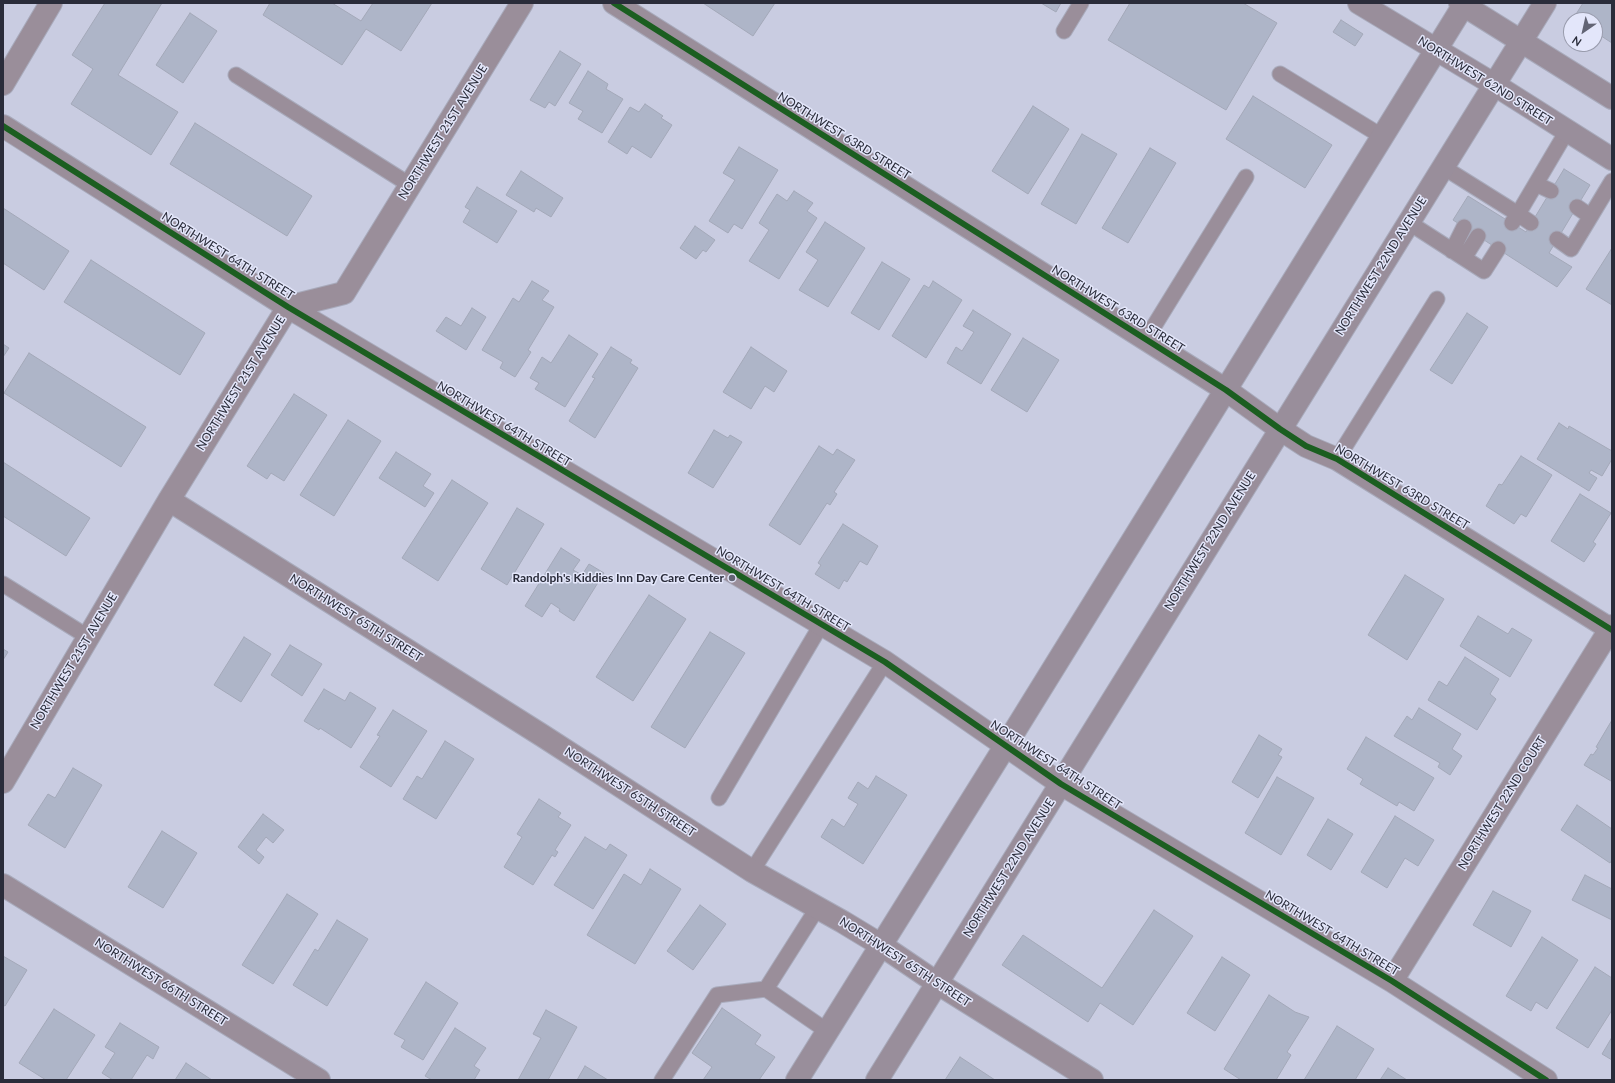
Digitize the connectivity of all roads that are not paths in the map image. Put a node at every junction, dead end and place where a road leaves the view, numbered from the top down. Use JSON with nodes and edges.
{"nodes":[{"id":1,"x":51,"y":3,"type":"edge"},
{"id":2,"x":522,"y":3,"type":"edge"},
{"id":3,"x":614,"y":3,"type":"edge"},
{"id":4,"x":1081,"y":3,"type":"edge"},
{"id":5,"x":1359,"y":3,"type":"edge"},
{"id":6,"x":1545,"y":3,"type":"edge"},
{"id":7,"x":1463,"y":4,"type":"edge"},
{"id":8,"x":1064,"y":31,"type":"dead end"},
{"id":9,"x":1522,"y":41,"type":"junction"},
{"id":10,"x":1436,"y":51,"type":"junction"},
{"id":11,"x":1280,"y":74,"type":"dead end"},
{"id":12,"x":236,"y":75,"type":"dead end"},
{"id":13,"x":3,"y":84,"type":"edge"},
{"id":14,"x":1495,"y":85,"type":"junction"},
{"id":15,"x":1612,"y":98,"type":"edge"},
{"id":16,"x":3,"y":126,"type":"edge"},
{"id":17,"x":1567,"y":132,"type":"junction"},
{"id":18,"x":1383,"y":137,"type":"junction"},
{"id":19,"x":1612,"y":159,"type":"edge"},
{"id":20,"x":1444,"y":167,"type":"junction"},
{"id":21,"x":1246,"y":177,"type":"dead end"},
{"id":22,"x":1612,"y":181,"type":"edge"},
{"id":23,"x":1536,"y":184,"type":"junction"},
{"id":24,"x":410,"y":185,"type":"junction"},
{"id":25,"x":1551,"y":191,"type":"dead end"},
{"id":26,"x":1577,"y":207,"type":"dead end"},
{"id":27,"x":1590,"y":216,"type":"junction"},
{"id":28,"x":1515,"y":219,"type":"junction"},
{"id":29,"x":1408,"y":222,"type":"junction"},
{"id":30,"x":1531,"y":223,"type":"dead end"},
{"id":31,"x":1464,"y":227,"type":"dead end"},
{"id":32,"x":1478,"y":236,"type":"dead end"},
{"id":33,"x":1557,"y":239,"type":"dead end"},
{"id":34,"x":1498,"y":248,"type":"dead end"},
{"id":35,"x":1458,"y":254,"type":"junction"},
{"id":36,"x":1437,"y":299,"type":"dead end"},
{"id":37,"x":288,"y":308,"type":"junction"},
{"id":38,"x":1146,"y":339,"type":"junction"},
{"id":39,"x":1226,"y":390,"type":"junction"},
{"id":40,"x":1280,"y":429,"type":"junction"},
{"id":41,"x":1337,"y":459,"type":"junction"},
{"id":42,"x":169,"y":500,"type":"junction"},
{"id":43,"x":3,"y":584,"type":"edge"},
{"id":44,"x":821,"y":624,"type":"junction"},
{"id":45,"x":1611,"y":628,"type":"edge"},
{"id":46,"x":88,"y":637,"type":"junction"},
{"id":47,"x":885,"y":662,"type":"junction"},
{"id":48,"x":1006,"y":745,"type":"junction"},
{"id":49,"x":3,"y":782,"type":"edge"},
{"id":50,"x":1061,"y":784,"type":"junction"},
{"id":51,"x":719,"y":798,"type":"dead end"},
{"id":52,"x":752,"y":871,"type":"junction"},
{"id":53,"x":3,"y":885,"type":"edge"},
{"id":54,"x":818,"y":907,"type":"junction"},
{"id":55,"x":881,"y":945,"type":"junction"},
{"id":56,"x":1392,"y":981,"type":"junction"},
{"id":57,"x":937,"y":983,"type":"junction"},
{"id":58,"x":766,"y":989,"type":"junction"},
{"id":59,"x":827,"y":1031,"type":"junction"},
{"id":60,"x":319,"y":1080,"type":"edge"},
{"id":61,"x":662,"y":1080,"type":"edge"},
{"id":62,"x":797,"y":1080,"type":"edge"},
{"id":63,"x":877,"y":1080,"type":"edge"},
{"id":64,"x":1092,"y":1080,"type":"edge"},
{"id":65,"x":1546,"y":1080,"type":"edge"}],
"edges":[{"from":1,"to":13,"type":"street"},
{"from":2,"to":24,"type":"street","name":"NORTHWEST 21ST AVENUE"},
{"from":3,"to":38,"type":"street","name":"NORTHWEST 63RD STREET"},
{"from":4,"to":8,"type":"lane"},
{"from":5,"to":10,"type":"main road","name":"NORTHWEST 62ND STREET"},
{"from":6,"to":9,"type":"main road","name":"NORTHWEST 22ND AVENUE"},
{"from":7,"to":9,"type":"main road"},
{"from":7,"to":10,"type":"main road"},
{"from":9,"to":14,"type":"main road","name":"NORTHWEST 22ND AVENUE"},
{"from":9,"to":15,"type":"main road"},
{"from":10,"to":14,"type":"main road","name":"NORTHWEST 62ND STREET"},
{"from":10,"to":18,"type":"main road"},
{"from":11,"to":18,"type":"lane"},
{"from":12,"to":24,"type":"lane"},
{"from":14,"to":17,"type":"main road","name":"NORTHWEST 62ND STREET"},
{"from":14,"to":20,"type":"main road","name":"NORTHWEST 22ND AVENUE"},
{"from":16,"to":37,"type":"street","name":"NORTHWEST 64TH STREET"},
{"from":17,"to":19,"type":"main road","name":"NORTHWEST 62ND STREET"},
{"from":17,"to":23,"type":"lane"},
{"from":18,"to":39,"type":"main road"},
{"from":20,"to":28,"type":"lane"},
{"from":20,"to":29,"type":"main road","name":"NORTHWEST 22ND AVENUE"},
{"from":21,"to":38,"type":"lane"},
{"from":22,"to":27,"type":"lane"},
{"from":23,"to":25,"type":"lane"},
{"from":23,"to":28,"type":"lane"},
{"from":24,"to":37,"type":"street","name":"NORTHWEST 21ST AVENUE"},
{"from":26,"to":27,"type":"lane"},
{"from":27,"to":33,"type":"lane"},
{"from":28,"to":30,"type":"lane"},
{"from":29,"to":35,"type":"lane"},
{"from":29,"to":40,"type":"main road","name":"NORTHWEST 22ND AVENUE"},
{"from":31,"to":35,"type":"lane"},
{"from":32,"to":35,"type":"lane"},
{"from":34,"to":35,"type":"lane"},
{"from":36,"to":41,"type":"lane"},
{"from":37,"to":42,"type":"street","name":"NORTHWEST 21ST AVENUE"},
{"from":37,"to":44,"type":"street","name":"NORTHWEST 64TH STREET"},
{"from":38,"to":39,"type":"street","name":"NORTHWEST 63RD STREET"},
{"from":39,"to":40,"type":"street","name":"NORTHWEST 63RD STREET"},
{"from":39,"to":48,"type":"main road"},
{"from":40,"to":41,"type":"street","name":"NORTHWEST 63RD STREET"},
{"from":40,"to":50,"type":"main road","name":"NORTHWEST 22ND AVENUE"},
{"from":41,"to":45,"type":"street","name":"NORTHWEST 63RD STREET"},
{"from":42,"to":46,"type":"street","name":"NORTHWEST 21ST AVENUE"},
{"from":42,"to":52,"type":"street","name":"NORTHWEST 65TH STREET"},
{"from":43,"to":46,"type":"lane"},
{"from":44,"to":47,"type":"street","name":"NORTHWEST 64TH STREET"},
{"from":44,"to":51,"type":"lane"},
{"from":45,"to":56,"type":"street","name":"NORTHWEST 22ND COURT"},
{"from":46,"to":49,"type":"street","name":"NORTHWEST 21ST AVENUE"},
{"from":47,"to":48,"type":"street","name":"NORTHWEST 64TH STREET"},
{"from":47,"to":52,"type":"lane"},
{"from":48,"to":50,"type":"street","name":"NORTHWEST 64TH STREET"},
{"from":48,"to":55,"type":"main road"},
{"from":50,"to":56,"type":"street","name":"NORTHWEST 64TH STREET"},
{"from":50,"to":57,"type":"main road","name":"NORTHWEST 22ND AVENUE"},
{"from":52,"to":54,"type":"street","name":"NORTHWEST 65TH STREET"},
{"from":53,"to":60,"type":"street","name":"NORTHWEST 66TH STREET"},
{"from":54,"to":55,"type":"street","name":"NORTHWEST 65TH STREET"},
{"from":54,"to":58,"type":"lane"},
{"from":55,"to":57,"type":"street","name":"NORTHWEST 65TH STREET"},
{"from":55,"to":59,"type":"main road"},
{"from":56,"to":65,"type":"street","name":"NORTHWEST 64TH STREET"},
{"from":57,"to":63,"type":"main road","name":"NORTHWEST 22ND AVENUE"},
{"from":57,"to":64,"type":"street","name":"NORTHWEST 65TH STREET"},
{"from":58,"to":59,"type":"lane"},
{"from":58,"to":61,"type":"lane"},
{"from":59,"to":62,"type":"main road"}]}
